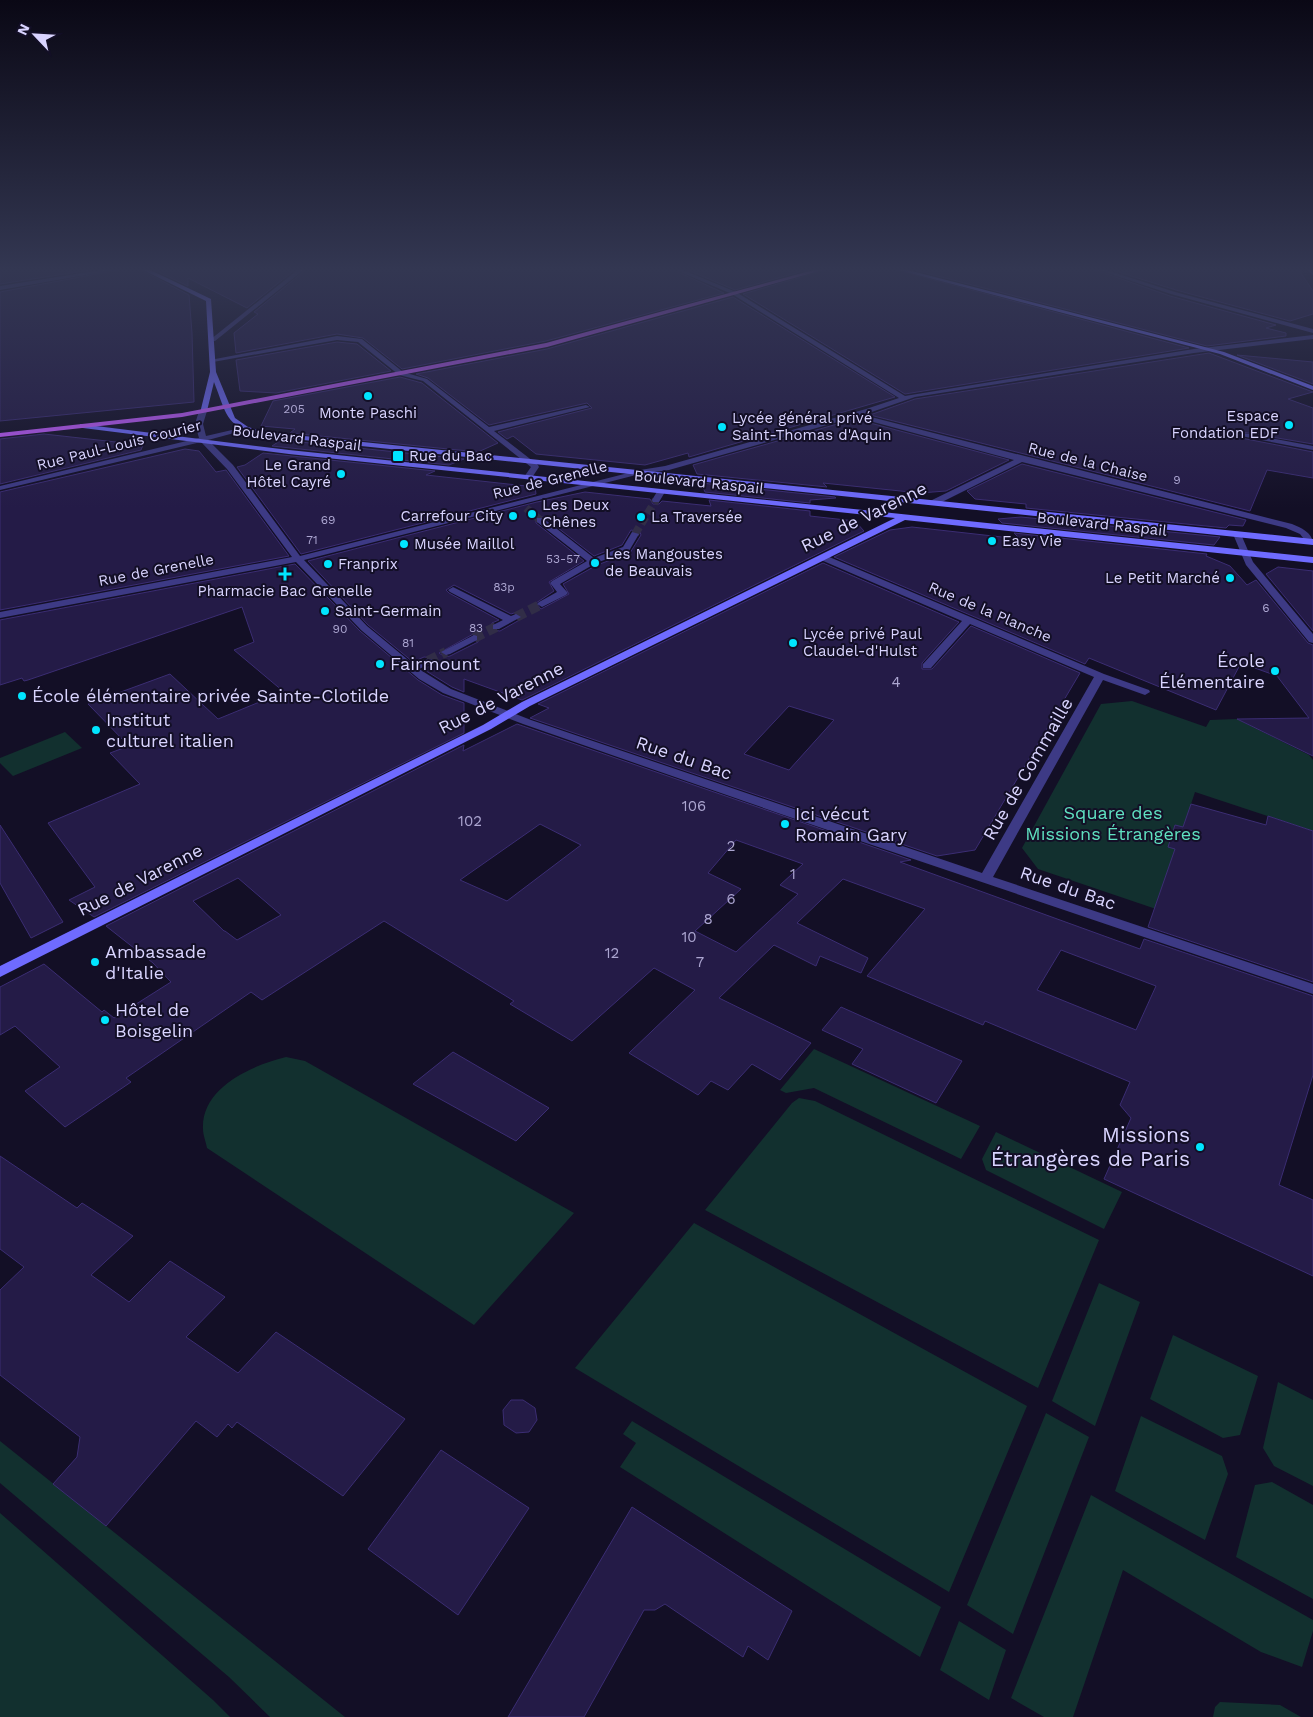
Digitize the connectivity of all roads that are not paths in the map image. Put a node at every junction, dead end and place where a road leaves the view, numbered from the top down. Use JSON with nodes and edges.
{"nodes":[{"id":1,"x":212,"y":348,"type":"edge"},
{"id":2,"x":280,"y":348,"type":"edge"},
{"id":3,"x":370,"y":348,"type":"edge"},
{"id":4,"x":536,"y":348,"type":"edge"},
{"id":5,"x":822,"y":348,"type":"edge"},
{"id":6,"x":1199,"y":348,"type":"edge"},
{"id":7,"x":1221,"y":348,"type":"edge"},
{"id":8,"x":1206,"y":350,"type":"junction"},
{"id":9,"x":213,"y":360,"type":"junction"},
{"id":10,"x":213,"y":372,"type":"junction"},
{"id":11,"x":401,"y":374,"type":"junction"},
{"id":12,"x":1313,"y":388,"type":"edge"},
{"id":13,"x":904,"y":398,"type":"junction"},
{"id":14,"x":228,"y":406,"type":"junction"},
{"id":15,"x":586,"y":407,"type":"dead end"},
{"id":16,"x":203,"y":411,"type":"junction"},
{"id":17,"x":855,"y":415,"type":"junction"},
{"id":18,"x":83,"y":426,"type":"junction"},
{"id":19,"x":245,"y":429,"type":"junction"},
{"id":20,"x":486,"y":430,"type":"junction"},
{"id":21,"x":1241,"y":434,"type":"dead end"},
{"id":22,"x":0,"y":435,"type":"edge"},
{"id":23,"x":203,"y":440,"type":"junction"},
{"id":24,"x":1313,"y":448,"type":"edge"},
{"id":25,"x":1021,"y":459,"type":"junction"},
{"id":26,"x":526,"y":461,"type":"junction"},
{"id":27,"x":640,"y":472,"type":"junction"},
{"id":28,"x":528,"y":477,"type":"junction"},
{"id":29,"x":594,"y":485,"type":"junction"},
{"id":30,"x":0,"y":488,"type":"edge"},
{"id":31,"x":661,"y":492,"type":"junction"},
{"id":32,"x":656,"y":500,"type":"tunnel mouth"},
{"id":33,"x":933,"y":503,"type":"junction"},
{"id":34,"x":905,"y":517,"type":"junction"},
{"id":35,"x":540,"y":520,"type":"tunnel mouth"},
{"id":36,"x":635,"y":534,"type":"tunnel mouth"},
{"id":37,"x":1237,"y":534,"type":"junction"},
{"id":38,"x":1311,"y":542,"type":"edge"},
{"id":39,"x":1245,"y":553,"type":"junction"},
{"id":40,"x":824,"y":558,"type":"junction"},
{"id":41,"x":298,"y":559,"type":"junction"},
{"id":42,"x":1313,"y":560,"type":"edge"},
{"id":43,"x":593,"y":561,"type":"junction"},
{"id":44,"x":453,"y":590,"type":"dead end"},
{"id":45,"x":542,"y":604,"type":"tunnel mouth"},
{"id":46,"x":0,"y":615,"type":"edge"},
{"id":47,"x":969,"y":619,"type":"junction"},
{"id":48,"x":496,"y":627,"type":"tunnel mouth"},
{"id":49,"x":474,"y":638,"type":"tunnel mouth"},
{"id":50,"x":1313,"y":640,"type":"edge"},
{"id":51,"x":446,"y":652,"type":"tunnel mouth"},
{"id":52,"x":428,"y":660,"type":"tunnel mouth"},
{"id":53,"x":927,"y":666,"type":"dead end"},
{"id":54,"x":412,"y":668,"type":"junction"},
{"id":55,"x":1100,"y":676,"type":"junction"},
{"id":56,"x":1145,"y":692,"type":"dead end"},
{"id":57,"x":508,"y":715,"type":"junction"},
{"id":58,"x":985,"y":879,"type":"junction"},
{"id":59,"x":0,"y":972,"type":"edge"},
{"id":60,"x":1313,"y":989,"type":"edge"}],
"edges":[{"from":1,"to":9,"type":"main road"},
{"from":2,"to":9,"type":"street"},
{"from":3,"to":11,"type":"street"},
{"from":4,"to":11,"type":"main road"},
{"from":5,"to":13,"type":"street"},
{"from":6,"to":8,"type":"main road"},
{"from":7,"to":8,"type":"street","name":"Rue de Grenelle"},
{"from":8,"to":12,"type":"main road"},
{"from":8,"to":13,"type":"street","name":"Rue de Grenelle"},
{"from":9,"to":10,"type":"main road"},
{"from":10,"to":14,"type":"main road"},
{"from":10,"to":16,"type":"main road"},
{"from":11,"to":14,"type":"main road"},
{"from":11,"to":20,"type":"street"},
{"from":13,"to":17,"type":"street","name":"Rue de Grenelle"},
{"from":14,"to":16,"type":"main road"},
{"from":14,"to":19,"type":"main road","name":"Boulevard Raspail"},
{"from":15,"to":20,"type":"street"},
{"from":16,"to":18,"type":"main road"},
{"from":16,"to":23,"type":"street"},
{"from":17,"to":25,"type":"street","name":"Rue de la Chaise"},
{"from":17,"to":27,"type":"street","name":"Rue de Grenelle"},
{"from":18,"to":22,"type":"main road"},
{"from":18,"to":23,"type":"main road","name":"Boulevard Raspail"},
{"from":19,"to":23,"type":"street","name":"Rue Paul-Louis Courier"},
{"from":19,"to":26,"type":"main road","name":"Boulevard Raspail"},
{"from":20,"to":26,"type":"street"},
{"from":21,"to":24,"type":"street"},
{"from":23,"to":28,"type":"main road","name":"Boulevard Raspail"},
{"from":23,"to":30,"type":"street","name":"Rue Paul-Louis Courier"},
{"from":23,"to":41,"type":"street","name":"Rue du Bac"},
{"from":25,"to":33,"type":"street","name":"Rue de Varenne"},
{"from":25,"to":38,"type":"street","name":"Rue de la Chaise"},
{"from":26,"to":27,"type":"main road","name":"Boulevard Raspail"},
{"from":26,"to":28,"type":"street"},
{"from":27,"to":29,"type":"street","name":"Rue de Grenelle"},
{"from":27,"to":33,"type":"main road","name":"Boulevard Raspail"},
{"from":28,"to":29,"type":"main road","name":"Boulevard Raspail"},
{"from":29,"to":31,"type":"main road","name":"Boulevard Raspail"},
{"from":29,"to":41,"type":"street","name":"Rue de Grenelle"},
{"from":31,"to":32,"type":"street"},
{"from":31,"to":34,"type":"main road","name":"Boulevard Raspail"},
{"from":33,"to":34,"type":"main road","name":"Rue de Varenne"},
{"from":33,"to":37,"type":"main road","name":"Boulevard Raspail"},
{"from":34,"to":39,"type":"main road","name":"Boulevard Raspail"},
{"from":34,"to":40,"type":"main road","name":"Rue de Varenne"},
{"from":35,"to":43,"type":"street"},
{"from":36,"to":43,"type":"street"},
{"from":37,"to":38,"type":"main road","name":"Boulevard Raspail"},
{"from":37,"to":39,"type":"street"},
{"from":39,"to":42,"type":"main road","name":"Boulevard Raspail"},
{"from":39,"to":50,"type":"street"},
{"from":40,"to":47,"type":"street","name":"Rue de la Planche"},
{"from":40,"to":57,"type":"main road","name":"Rue de Varenne"},
{"from":41,"to":46,"type":"street","name":"Rue de Grenelle"},
{"from":41,"to":54,"type":"street","name":"Rue du Bac"},
{"from":43,"to":45,"type":"street"},
{"from":44,"to":48,"type":"street"},
{"from":47,"to":53,"type":"street"},
{"from":47,"to":55,"type":"street","name":"Rue de la Planche"},
{"from":49,"to":51,"type":"street"},
{"from":52,"to":54,"type":"street"},
{"from":54,"to":57,"type":"street","name":"Rue du Bac"},
{"from":55,"to":56,"type":"street","name":"Rue de la Planche"},
{"from":55,"to":58,"type":"street","name":"Rue de Commaille"},
{"from":57,"to":58,"type":"street","name":"Rue du Bac"},
{"from":57,"to":59,"type":"main road","name":"Rue de Varenne"},
{"from":58,"to":60,"type":"street","name":"Rue du Bac"}]}
